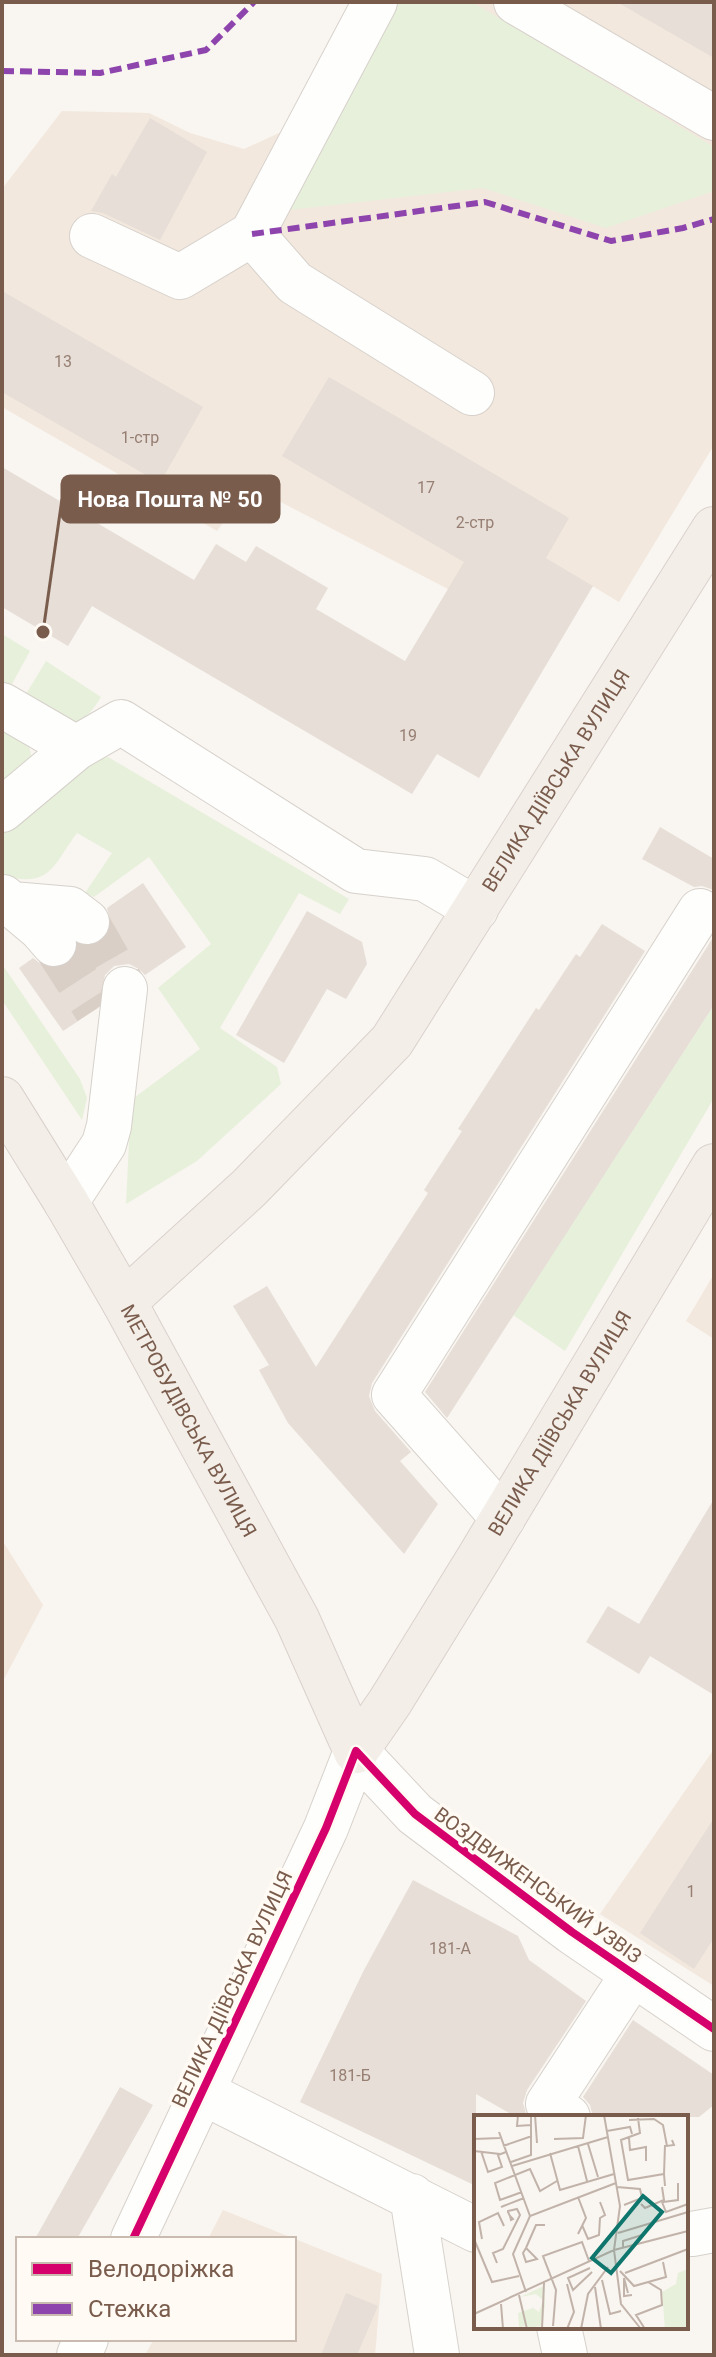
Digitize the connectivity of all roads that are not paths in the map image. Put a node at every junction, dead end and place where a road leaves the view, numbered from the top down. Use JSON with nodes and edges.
{"nodes":[{"id":1,"x":375,"y":2,"type":"edge"},
{"id":2,"x":516,"y":2,"type":"edge"},
{"id":3,"x":714,"y":118,"type":"edge"},
{"id":4,"x":252,"y":234,"type":"junction"},
{"id":5,"x":92,"y":236,"type":"dead end"},
{"id":6,"x":472,"y":393,"type":"dead end"},
{"id":7,"x":714,"y":529,"type":"edge"},
{"id":8,"x":2,"y":705,"type":"edge"},
{"id":9,"x":76,"y":748,"type":"junction"},
{"id":10,"x":2,"y":810,"type":"edge"},
{"id":11,"x":7,"y":900,"type":"edge"},
{"id":12,"x":476,"y":909,"type":"junction"},
{"id":13,"x":700,"y":911,"type":"dead end"},
{"id":14,"x":70,"y":933,"type":"tunnel mouth"},
{"id":15,"x":113,"y":1010,"type":"tunnel mouth"},
{"id":16,"x":2,"y":1099,"type":"edge"},
{"id":17,"x":714,"y":1166,"type":"edge"},
{"id":18,"x":66,"y":1202,"type":"junction"},
{"id":19,"x":124,"y":1302,"type":"junction"},
{"id":20,"x":503,"y":1518,"type":"junction"},
{"id":21,"x":356,"y":1751,"type":"junction"},
{"id":22,"x":633,"y":1974,"type":"junction"},
{"id":23,"x":714,"y":2029,"type":"edge"},
{"id":24,"x":202,"y":2092,"type":"junction"},
{"id":25,"x":565,"y":2115,"type":"edge"},
{"id":26,"x":412,"y":2196,"type":"junction"},
{"id":27,"x":474,"y":2229,"type":"edge"},
{"id":28,"x":134,"y":2237,"type":"edge"},
{"id":29,"x":559,"y":2329,"type":"edge"},
{"id":30,"x":437,"y":2355,"type":"edge"},
{"id":31,"x":565,"y":2355,"type":"edge"}],
"edges":[{"from":1,"to":4,"type":"street"},
{"from":2,"to":3,"type":"street"},
{"from":4,"to":5,"type":"street"},
{"from":4,"to":6,"type":"street"},
{"from":7,"to":12,"type":"main road","name":"ВЕЛИКА ДІЇВСЬКА ВУЛИЦЯ"},
{"from":8,"to":9,"type":"street"},
{"from":9,"to":10,"type":"street"},
{"from":9,"to":12,"type":"street"},
{"from":11,"to":14,"type":"street"},
{"from":12,"to":19,"type":"main road","name":"ВЕЛИКА ДІЇВСЬКА ВУЛИЦЯ"},
{"from":13,"to":20,"type":"street"},
{"from":15,"to":18,"type":"street"},
{"from":16,"to":18,"type":"main road","name":"МЕТРОБУДІВСЬКА ВУЛИЦЯ"},
{"from":17,"to":20,"type":"main road","name":"ВЕЛИКА ДІЇВСЬКА ВУЛИЦЯ"},
{"from":18,"to":19,"type":"main road","name":"МЕТРОБУДІВСЬКА ВУЛИЦЯ"},
{"from":19,"to":21,"type":"main road","name":"МЕТРОБУДІВСЬКА ВУЛИЦЯ"},
{"from":20,"to":21,"type":"main road","name":"ВЕЛИКА ДІЇВСЬКА ВУЛИЦЯ"},
{"from":21,"to":22,"type":"street","name":"ВОЗДВИЖЕНСЬКИЙ УЗВІЗ"},
{"from":21,"to":24,"type":"street","name":"ВЕЛИКА ДІЇВСЬКА ВУЛИЦЯ"},
{"from":22,"to":23,"type":"street","name":"ВОЗДВИЖЕНСЬКИЙ УЗВІЗ"},
{"from":22,"to":25,"type":"street"},
{"from":24,"to":26,"type":"street"},
{"from":24,"to":28,"type":"street","name":"ВЕЛИКА ДІЇВСЬКА ВУЛИЦЯ"},
{"from":26,"to":27,"type":"street"},
{"from":26,"to":30,"type":"street"},
{"from":29,"to":31,"type":"street"}]}
